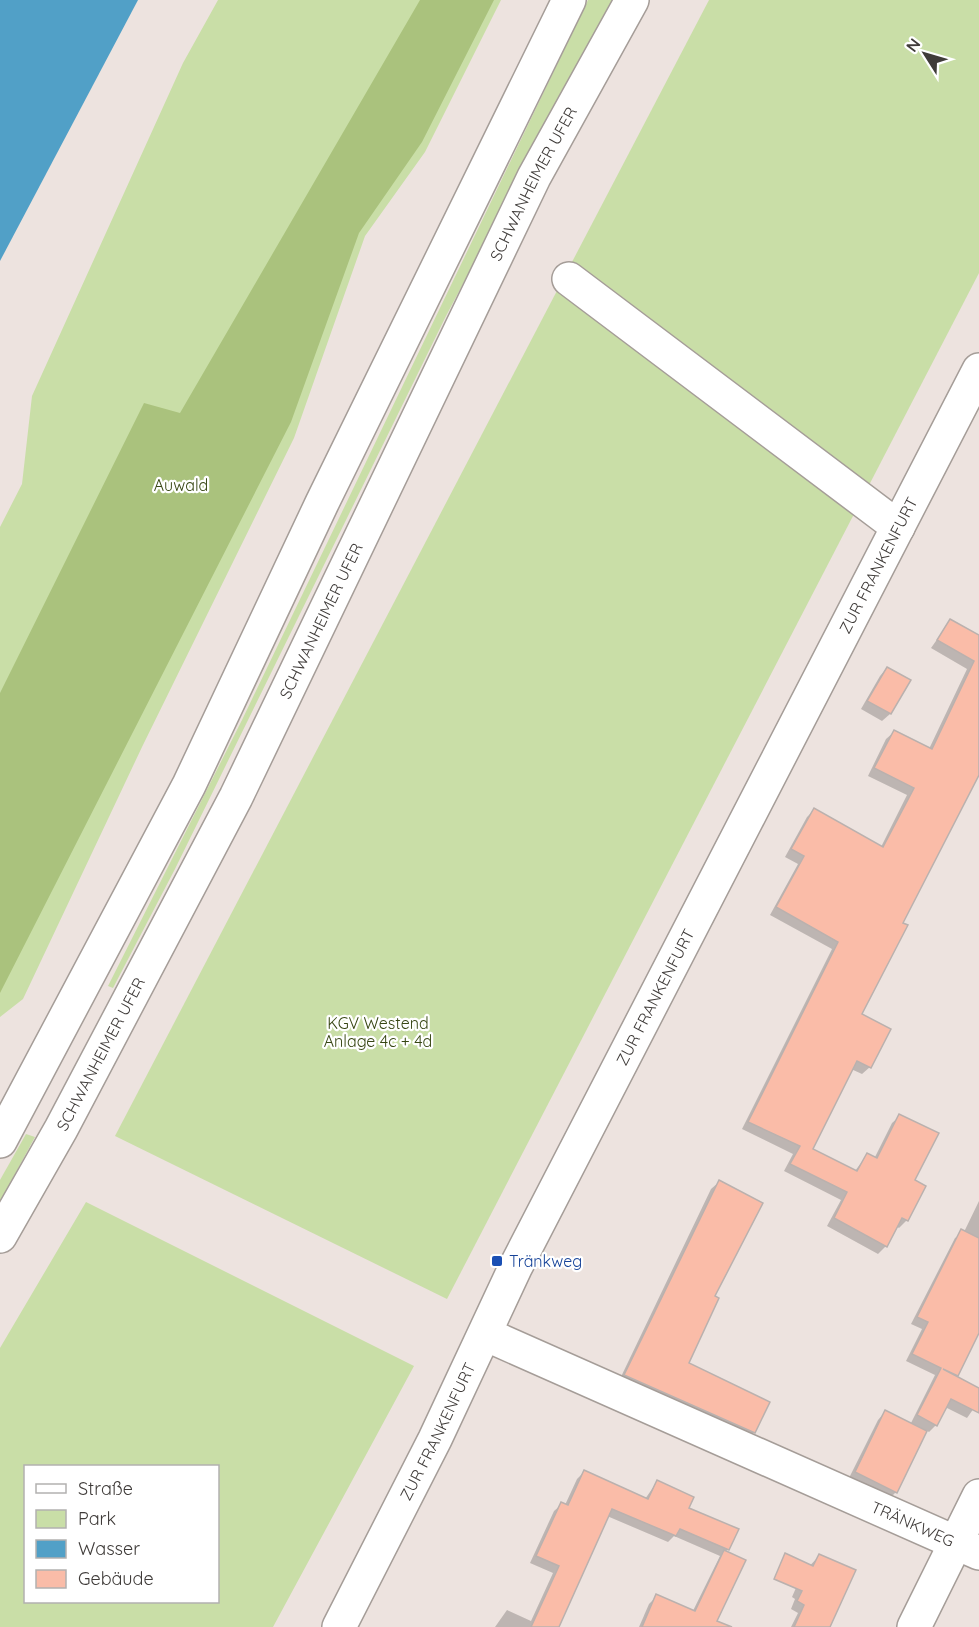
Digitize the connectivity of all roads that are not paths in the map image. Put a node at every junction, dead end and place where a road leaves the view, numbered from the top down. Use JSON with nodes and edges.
{"nodes":[{"id":1,"x":569,"y":0,"type":"edge"},
{"id":2,"x":632,"y":0,"type":"edge"},
{"id":3,"x":568,"y":279,"type":"dead end"},
{"id":4,"x":979,"y":370,"type":"edge"},
{"id":5,"x":898,"y":527,"type":"junction"},
{"id":6,"x":0,"y":1141,"type":"edge"},
{"id":7,"x":0,"y":1236,"type":"edge"},
{"id":8,"x":485,"y":1334,"type":"junction"},
{"id":9,"x":979,"y":1496,"type":"edge"},
{"id":10,"x":967,"y":1549,"type":"edge"},
{"id":11,"x":339,"y":1627,"type":"edge"},
{"id":12,"x":914,"y":1627,"type":"edge"}],
"edges":[{"from":1,"to":6,"type":"main road"},
{"from":2,"to":7,"type":"main road","name":"SCHWANHEIMER UFER"},
{"from":3,"to":5,"type":"main road"},
{"from":4,"to":5,"type":"main road","name":"ZUR FRANKENFURT"},
{"from":5,"to":8,"type":"main road","name":"ZUR FRANKENFURT"},
{"from":8,"to":10,"type":"main road","name":"TRÄNKWEG"},
{"from":8,"to":11,"type":"main road","name":"ZUR FRANKENFURT"},
{"from":9,"to":10,"type":"main road"},
{"from":10,"to":12,"type":"main road"}]}
